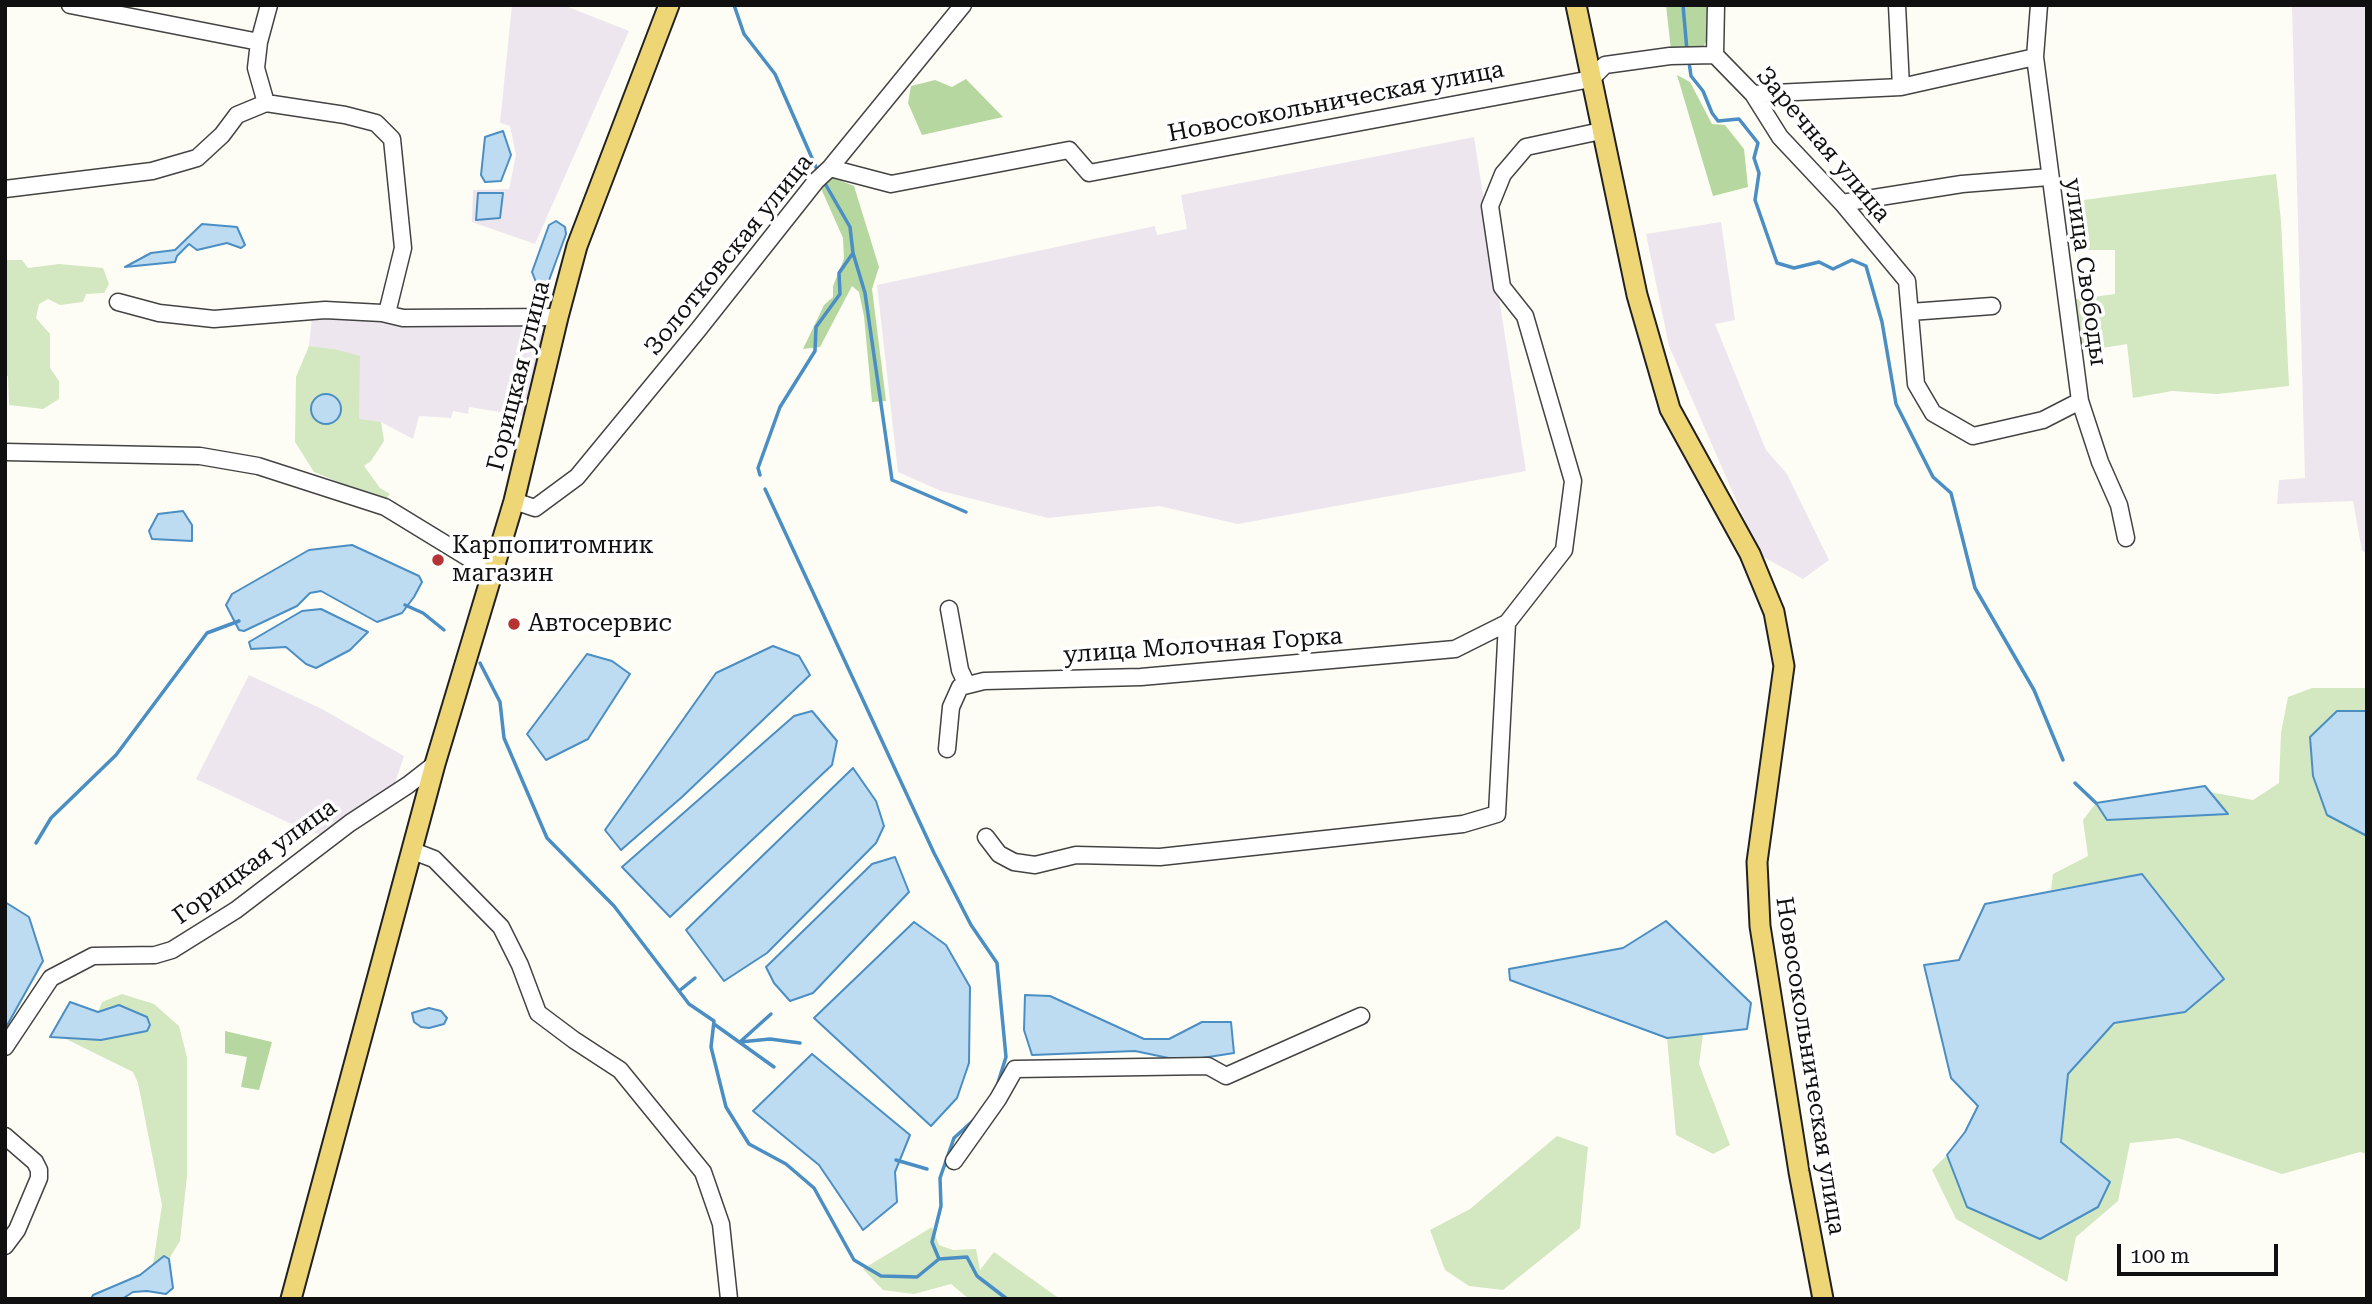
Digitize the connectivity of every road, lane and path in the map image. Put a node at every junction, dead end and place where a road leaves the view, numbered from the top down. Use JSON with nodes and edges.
{"nodes":[{"id":1,"x":70,"y":5,"type":"edge"},
{"id":2,"x":269,"y":5,"type":"edge"},
{"id":3,"x":669,"y":5,"type":"edge"},
{"id":4,"x":963,"y":5,"type":"edge"},
{"id":5,"x":1576,"y":5,"type":"edge"},
{"id":6,"x":1716,"y":5,"type":"edge"},
{"id":7,"x":1897,"y":5,"type":"edge"},
{"id":8,"x":2039,"y":5,"type":"edge"},
{"id":9,"x":259,"y":42,"type":"junction"},
{"id":10,"x":1715,"y":55,"type":"junction"},
{"id":11,"x":2035,"y":57,"type":"junction"},
{"id":12,"x":1591,"y":79,"type":"junction"},
{"id":13,"x":1901,"y":87,"type":"junction"},
{"id":14,"x":1754,"y":94,"type":"junction"},
{"id":15,"x":266,"y":103,"type":"junction"},
{"id":16,"x":1601,"y":131,"type":"junction"},
{"id":17,"x":824,"y":173,"type":"junction"},
{"id":18,"x":2049,"y":177,"type":"junction"},
{"id":19,"x":5,"y":189,"type":"edge"},
{"id":20,"x":1842,"y":203,"type":"junction"},
{"id":21,"x":118,"y":302,"type":"dead end"},
{"id":22,"x":1992,"y":306,"type":"dead end"},
{"id":23,"x":1910,"y":312,"type":"junction"},
{"id":24,"x":387,"y":313,"type":"junction"},
{"id":25,"x":558,"y":317,"type":"junction"},
{"id":26,"x":2080,"y":401,"type":"junction"},
{"id":27,"x":5,"y":452,"type":"edge"},
{"id":28,"x":514,"y":501,"type":"junction"},
{"id":29,"x":2126,"y":538,"type":"dead end"},
{"id":30,"x":493,"y":573,"type":"junction"},
{"id":31,"x":949,"y":609,"type":"dead end"},
{"id":32,"x":1507,"y":623,"type":"junction"},
{"id":33,"x":967,"y":685,"type":"junction"},
{"id":34,"x":947,"y":749,"type":"dead end"},
{"id":35,"x":435,"y":764,"type":"junction"},
{"id":36,"x":986,"y":837,"type":"dead end"},
{"id":37,"x":413,"y":851,"type":"junction"},
{"id":38,"x":1361,"y":1016,"type":"dead end"},
{"id":39,"x":5,"y":1047,"type":"edge"},
{"id":40,"x":5,"y":1136,"type":"edge"},
{"id":41,"x":954,"y":1161,"type":"dead end"},
{"id":42,"x":5,"y":1246,"type":"edge"},
{"id":43,"x":293,"y":1298,"type":"edge"},
{"id":44,"x":729,"y":1299,"type":"edge"},
{"id":45,"x":1823,"y":1299,"type":"edge"}],
"edges":[{"from":1,"to":9,"type":"street"},
{"from":2,"to":9,"type":"street"},
{"from":3,"to":25,"type":"main road","name":"Горицкая улица"},
{"from":4,"to":17,"type":"street","name":"Золотковская улица"},
{"from":5,"to":12,"type":"main road","name":"Новосокольническая улица"},
{"from":6,"to":10,"type":"street"},
{"from":7,"to":13,"type":"street"},
{"from":8,"to":11,"type":"street","name":"улица Свободы"},
{"from":9,"to":15,"type":"street"},
{"from":10,"to":12,"type":"street"},
{"from":10,"to":14,"type":"street","name":"Заречная улица"},
{"from":11,"to":13,"type":"street"},
{"from":11,"to":18,"type":"street","name":"улица Свободы"},
{"from":12,"to":16,"type":"main road","name":"Новосокольническая улица"},
{"from":12,"to":17,"type":"street","name":"Новосокольническая улица"},
{"from":13,"to":14,"type":"street"},
{"from":14,"to":20,"type":"street","name":"Заречная улица"},
{"from":15,"to":19,"type":"street"},
{"from":15,"to":24,"type":"street"},
{"from":16,"to":32,"type":"street"},
{"from":16,"to":45,"type":"main road","name":"Новосокольническая улица"},
{"from":17,"to":28,"type":"street","name":"Золотковская улица"},
{"from":18,"to":20,"type":"street"},
{"from":18,"to":26,"type":"street","name":"улица Свободы"},
{"from":20,"to":23,"type":"street","name":"Заречная улица"},
{"from":21,"to":24,"type":"street"},
{"from":22,"to":23,"type":"street"},
{"from":23,"to":26,"type":"street","name":"Заречная улица"},
{"from":24,"to":25,"type":"street"},
{"from":25,"to":28,"type":"main road","name":"Горицкая улица"},
{"from":26,"to":29,"type":"street","name":"улица Свободы"},
{"from":27,"to":30,"type":"street"},
{"from":28,"to":30,"type":"main road","name":"Горицкая улица"},
{"from":30,"to":35,"type":"main road","name":"Горицкая улица"},
{"from":31,"to":33,"type":"street"},
{"from":32,"to":33,"type":"street","name":"улица Молочная Горка"},
{"from":32,"to":36,"type":"street"},
{"from":33,"to":34,"type":"street"},
{"from":35,"to":37,"type":"main road","name":"Горицкая улица"},
{"from":35,"to":39,"type":"street","name":"Горицкая улица"},
{"from":37,"to":43,"type":"main road","name":"Горицкая улица"},
{"from":37,"to":44,"type":"street"},
{"from":38,"to":41,"type":"street"},
{"from":40,"to":42,"type":"street"}]}
